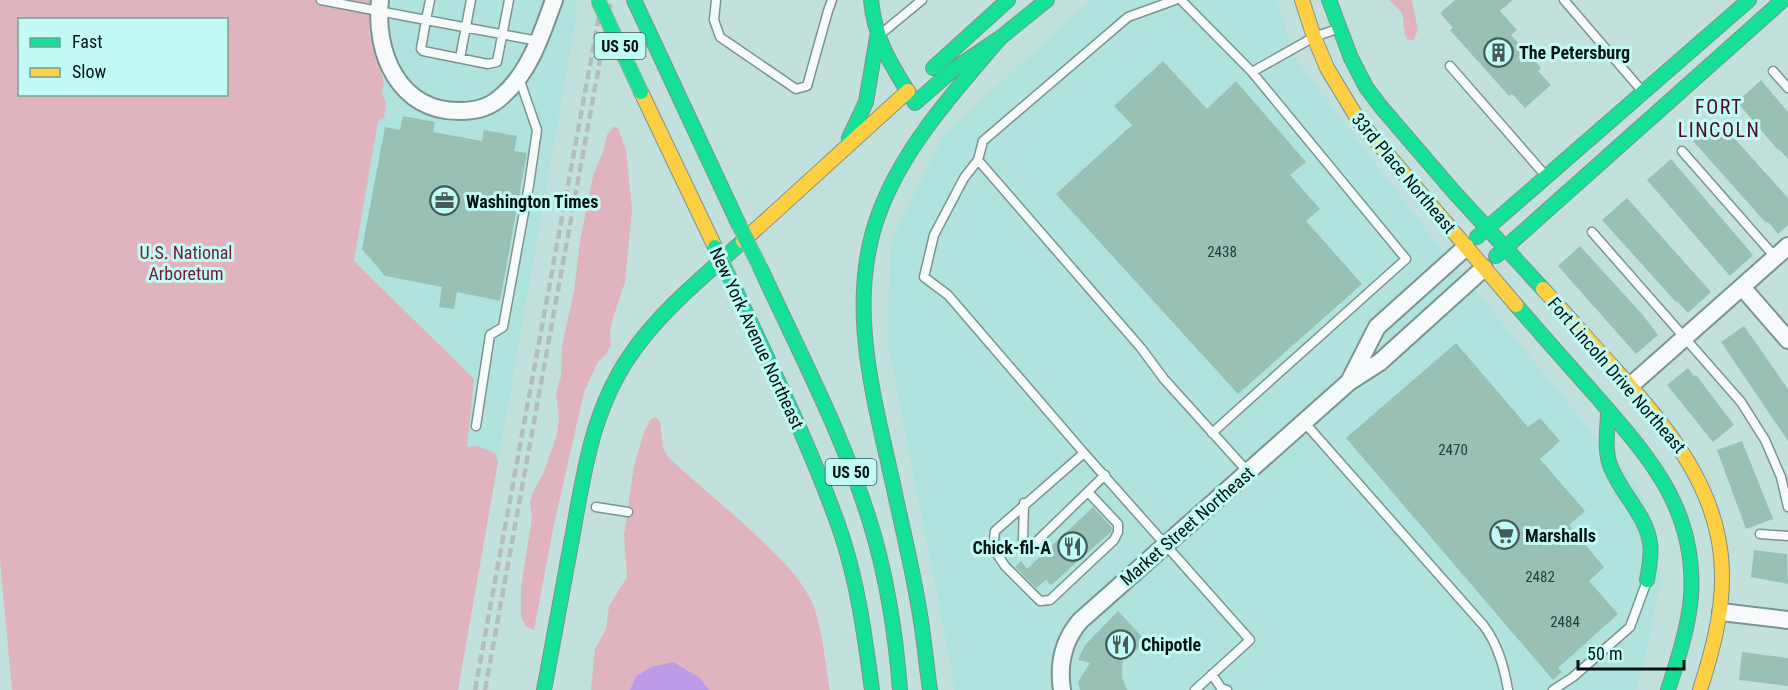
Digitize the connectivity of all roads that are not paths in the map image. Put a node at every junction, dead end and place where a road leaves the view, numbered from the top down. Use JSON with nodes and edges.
{"nodes":[{"id":1,"x":321,"y":0,"type":"edge"},
{"id":2,"x":430,"y":0,"type":"edge"},
{"id":3,"x":471,"y":0,"type":"edge"},
{"id":4,"x":509,"y":0,"type":"edge"},
{"id":5,"x":554,"y":0,"type":"edge"},
{"id":6,"x":598,"y":0,"type":"edge"},
{"id":7,"x":634,"y":0,"type":"edge"},
{"id":8,"x":716,"y":0,"type":"edge"},
{"id":9,"x":832,"y":0,"type":"edge"},
{"id":10,"x":872,"y":0,"type":"edge"},
{"id":11,"x":922,"y":0,"type":"edge"},
{"id":12,"x":1008,"y":0,"type":"edge"},
{"id":13,"x":1047,"y":0,"type":"edge"},
{"id":14,"x":1175,"y":0,"type":"edge"},
{"id":15,"x":1181,"y":0,"type":"edge"},
{"id":16,"x":1302,"y":0,"type":"edge"},
{"id":17,"x":1329,"y":0,"type":"edge"},
{"id":18,"x":1564,"y":0,"type":"edge"},
{"id":19,"x":1749,"y":0,"type":"edge"},
{"id":20,"x":1783,"y":0,"type":"edge"},
{"id":21,"x":379,"y":6,"type":"edge"},
{"id":22,"x":426,"y":20,"type":"junction"},
{"id":23,"x":466,"y":28,"type":"junction"},
{"id":24,"x":1338,"y":28,"type":"junction"},
{"id":25,"x":503,"y":35,"type":"junction"},
{"id":26,"x":877,"y":37,"type":"junction"},
{"id":27,"x":1314,"y":37,"type":"junction"},
{"id":28,"x":1000,"y":38,"type":"junction"},
{"id":29,"x":538,"y":41,"type":"junction"},
{"id":30,"x":460,"y":58,"type":"junction"},
{"id":31,"x":1450,"y":66,"type":"dead end"},
{"id":32,"x":1773,"y":71,"type":"dead end"},
{"id":33,"x":1252,"y":72,"type":"junction"},
{"id":34,"x":518,"y":78,"type":"junction"},
{"id":35,"x":1788,"y":88,"type":"edge"},
{"id":36,"x":914,"y":93,"type":"junction"},
{"id":37,"x":1644,"y":93,"type":"junction"},
{"id":38,"x":1660,"y":109,"type":"junction"},
{"id":39,"x":843,"y":150,"type":"junction"},
{"id":40,"x":1682,"y":151,"type":"dead end"},
{"id":41,"x":978,"y":160,"type":"junction"},
{"id":42,"x":1545,"y":176,"type":"junction"},
{"id":43,"x":893,"y":182,"type":"junction"},
{"id":44,"x":1487,"y":228,"type":"junction"},
{"id":45,"x":1592,"y":232,"type":"dead end"},
{"id":46,"x":764,"y":246,"type":"dead end"},
{"id":47,"x":1788,"y":246,"type":"edge"},
{"id":48,"x":1466,"y":247,"type":"junction"},
{"id":49,"x":1505,"y":248,"type":"junction"},
{"id":50,"x":1775,"y":257,"type":"junction"},
{"id":51,"x":748,"y":266,"type":"junction"},
{"id":52,"x":1484,"y":268,"type":"junction"},
{"id":53,"x":721,"y":285,"type":"dead end"},
{"id":54,"x":1742,"y":287,"type":"junction"},
{"id":55,"x":1685,"y":337,"type":"junction"},
{"id":56,"x":1788,"y":340,"type":"edge"},
{"id":57,"x":1349,"y":382,"type":"junction"},
{"id":58,"x":1630,"y":386,"type":"junction"},
{"id":59,"x":1608,"y":410,"type":"junction"},
{"id":60,"x":1304,"y":422,"type":"junction"},
{"id":61,"x":476,"y":426,"type":"dead end"},
{"id":62,"x":1212,"y":433,"type":"junction"},
{"id":63,"x":1084,"y":453,"type":"junction"},
{"id":64,"x":1248,"y":472,"type":"junction"},
{"id":65,"x":1105,"y":475,"type":"junction"},
{"id":66,"x":1088,"y":492,"type":"junction"},
{"id":67,"x":830,"y":503,"type":"junction"},
{"id":68,"x":1024,"y":503,"type":"junction"},
{"id":69,"x":596,"y":507,"type":"dead end"},
{"id":70,"x":1788,"y":507,"type":"edge"},
{"id":71,"x":627,"y":512,"type":"dead end"},
{"id":72,"x":1760,"y":534,"type":"dead end"},
{"id":73,"x":1788,"y":536,"type":"edge"},
{"id":74,"x":1166,"y":544,"type":"junction"},
{"id":75,"x":1647,"y":580,"type":"joint"},
{"id":76,"x":842,"y":588,"type":"dead end"},
{"id":77,"x":1721,"y":612,"type":"junction"},
{"id":78,"x":1788,"y":620,"type":"edge"},
{"id":79,"x":1212,"y":674,"type":"junction"},
{"id":80,"x":544,"y":690,"type":"edge"},
{"id":81,"x":872,"y":690,"type":"edge"},
{"id":82,"x":900,"y":690,"type":"edge"},
{"id":83,"x":930,"y":690,"type":"edge"},
{"id":84,"x":1062,"y":690,"type":"edge"},
{"id":85,"x":1195,"y":690,"type":"edge"},
{"id":86,"x":1227,"y":690,"type":"edge"},
{"id":87,"x":1508,"y":690,"type":"edge"},
{"id":88,"x":1553,"y":690,"type":"edge"},
{"id":89,"x":1668,"y":690,"type":"edge"},
{"id":90,"x":1700,"y":690,"type":"edge"}],
"edges":[{"from":1,"to":21,"type":"lane"},
{"from":2,"to":22,"type":"lane"},
{"from":3,"to":23,"type":"lane"},
{"from":4,"to":25,"type":"lane"},
{"from":5,"to":29,"type":"street"},
{"from":6,"to":67,"type":"main road","name":"New York Avenue Northeast","number":"US 50","bridge":true},
{"from":7,"to":51,"type":"main road","name":"New York Avenue Northeast","number":"US 50","bridge":true},
{"from":8,"to":9,"type":"lane"},
{"from":10,"to":26,"type":"main road"},
{"from":11,"to":26,"type":"lane"},
{"from":12,"to":36,"type":"main road"},
{"from":13,"to":28,"type":"main road"},
{"from":14,"to":41,"type":"lane"},
{"from":15,"to":33,"type":"lane"},
{"from":16,"to":27,"type":"main road","name":"33rd Place Northeast"},
{"from":17,"to":24,"type":"main road","name":"33rd Place Northeast"},
{"from":18,"to":37,"type":"lane"},
{"from":19,"to":37,"type":"main road"},
{"from":20,"to":38,"type":"main road"},
{"from":21,"to":22,"type":"lane"},
{"from":21,"to":34,"type":"street"},
{"from":22,"to":23,"type":"lane"},
{"from":22,"to":30,"type":"lane"},
{"from":23,"to":25,"type":"lane"},
{"from":23,"to":30,"type":"lane"},
{"from":24,"to":27,"type":"lane"},
{"from":24,"to":44,"type":"main road","name":"33rd Place Northeast"},
{"from":25,"to":29,"type":"lane"},
{"from":25,"to":30,"type":"lane"},
{"from":26,"to":36,"type":"main road"},
{"from":26,"to":39,"type":"main road"},
{"from":27,"to":33,"type":"lane"},
{"from":27,"to":48,"type":"main road","name":"33rd Place Northeast"},
{"from":28,"to":36,"type":"main road"},
{"from":28,"to":43,"type":"main road"},
{"from":29,"to":34,"type":"street"},
{"from":31,"to":42,"type":"lane"},
{"from":32,"to":35,"type":"lane"},
{"from":33,"to":62,"type":"lane"},
{"from":34,"to":61,"type":"lane"},
{"from":36,"to":39,"type":"main road"},
{"from":36,"to":43,"type":"main road"},
{"from":37,"to":38,"type":"main road"},
{"from":37,"to":42,"type":"main road"},
{"from":38,"to":49,"type":"main road"},
{"from":39,"to":80,"type":"main road"},
{"from":40,"to":50,"type":"lane"},
{"from":41,"to":62,"type":"lane"},
{"from":41,"to":63,"type":"lane"},
{"from":42,"to":44,"type":"main road"},
{"from":43,"to":83,"type":"main road"},
{"from":44,"to":48,"type":"main road"},
{"from":44,"to":49,"type":"main road","name":"Fort Lincoln Drive Northeast"},
{"from":45,"to":55,"type":"lane"},
{"from":46,"to":51,"type":"main road"},
{"from":47,"to":50,"type":"street"},
{"from":48,"to":52,"type":"main road","name":"Fort Lincoln Drive Northeast"},
{"from":48,"to":57,"type":"street","name":"Market Street Northeast"},
{"from":49,"to":52,"type":"main road"},
{"from":49,"to":58,"type":"main road","name":"Fort Lincoln Drive Northeast"},
{"from":50,"to":54,"type":"street"},
{"from":51,"to":53,"type":"main road"},
{"from":51,"to":82,"type":"main road","name":"New York Avenue Northeast","number":"US 50"},
{"from":52,"to":57,"type":"street","name":"Market Street Northeast"},
{"from":52,"to":59,"type":"main road","name":"Fort Lincoln Drive Northeast"},
{"from":54,"to":55,"type":"street"},
{"from":54,"to":56,"type":"street"},
{"from":55,"to":58,"type":"street"},
{"from":55,"to":70,"type":"lane"},
{"from":57,"to":60,"type":"street","name":"Market Street Northeast"},
{"from":58,"to":77,"type":"main road","name":"Fort Lincoln Drive Northeast"},
{"from":59,"to":75,"type":"main road"},
{"from":59,"to":89,"type":"main road","name":"Fort Lincoln Drive Northeast"},
{"from":60,"to":64,"type":"street","name":"Market Street Northeast"},
{"from":60,"to":87,"type":"lane"},
{"from":62,"to":64,"type":"lane"},
{"from":63,"to":65,"type":"lane"},
{"from":63,"to":68,"type":"lane"},
{"from":64,"to":74,"type":"street","name":"Market Street Northeast"},
{"from":65,"to":66,"type":"lane"},
{"from":65,"to":74,"type":"lane"},
{"from":66,"to":68,"type":"lane"},
{"from":66,"to":68,"type":"lane"},
{"from":67,"to":76,"type":"main road"},
{"from":67,"to":81,"type":"main road","name":"New York Avenue Northeast","number":"US 50"},
{"from":69,"to":71,"type":"lane"},
{"from":72,"to":73,"type":"lane"},
{"from":74,"to":79,"type":"lane"},
{"from":74,"to":84,"type":"street","name":"Market Street Northeast"},
{"from":75,"to":88,"type":"lane"},
{"from":77,"to":78,"type":"street"},
{"from":77,"to":90,"type":"main road","name":"Fort Lincoln Drive Northeast"},
{"from":79,"to":85,"type":"lane"},
{"from":79,"to":86,"type":"lane"}]}
